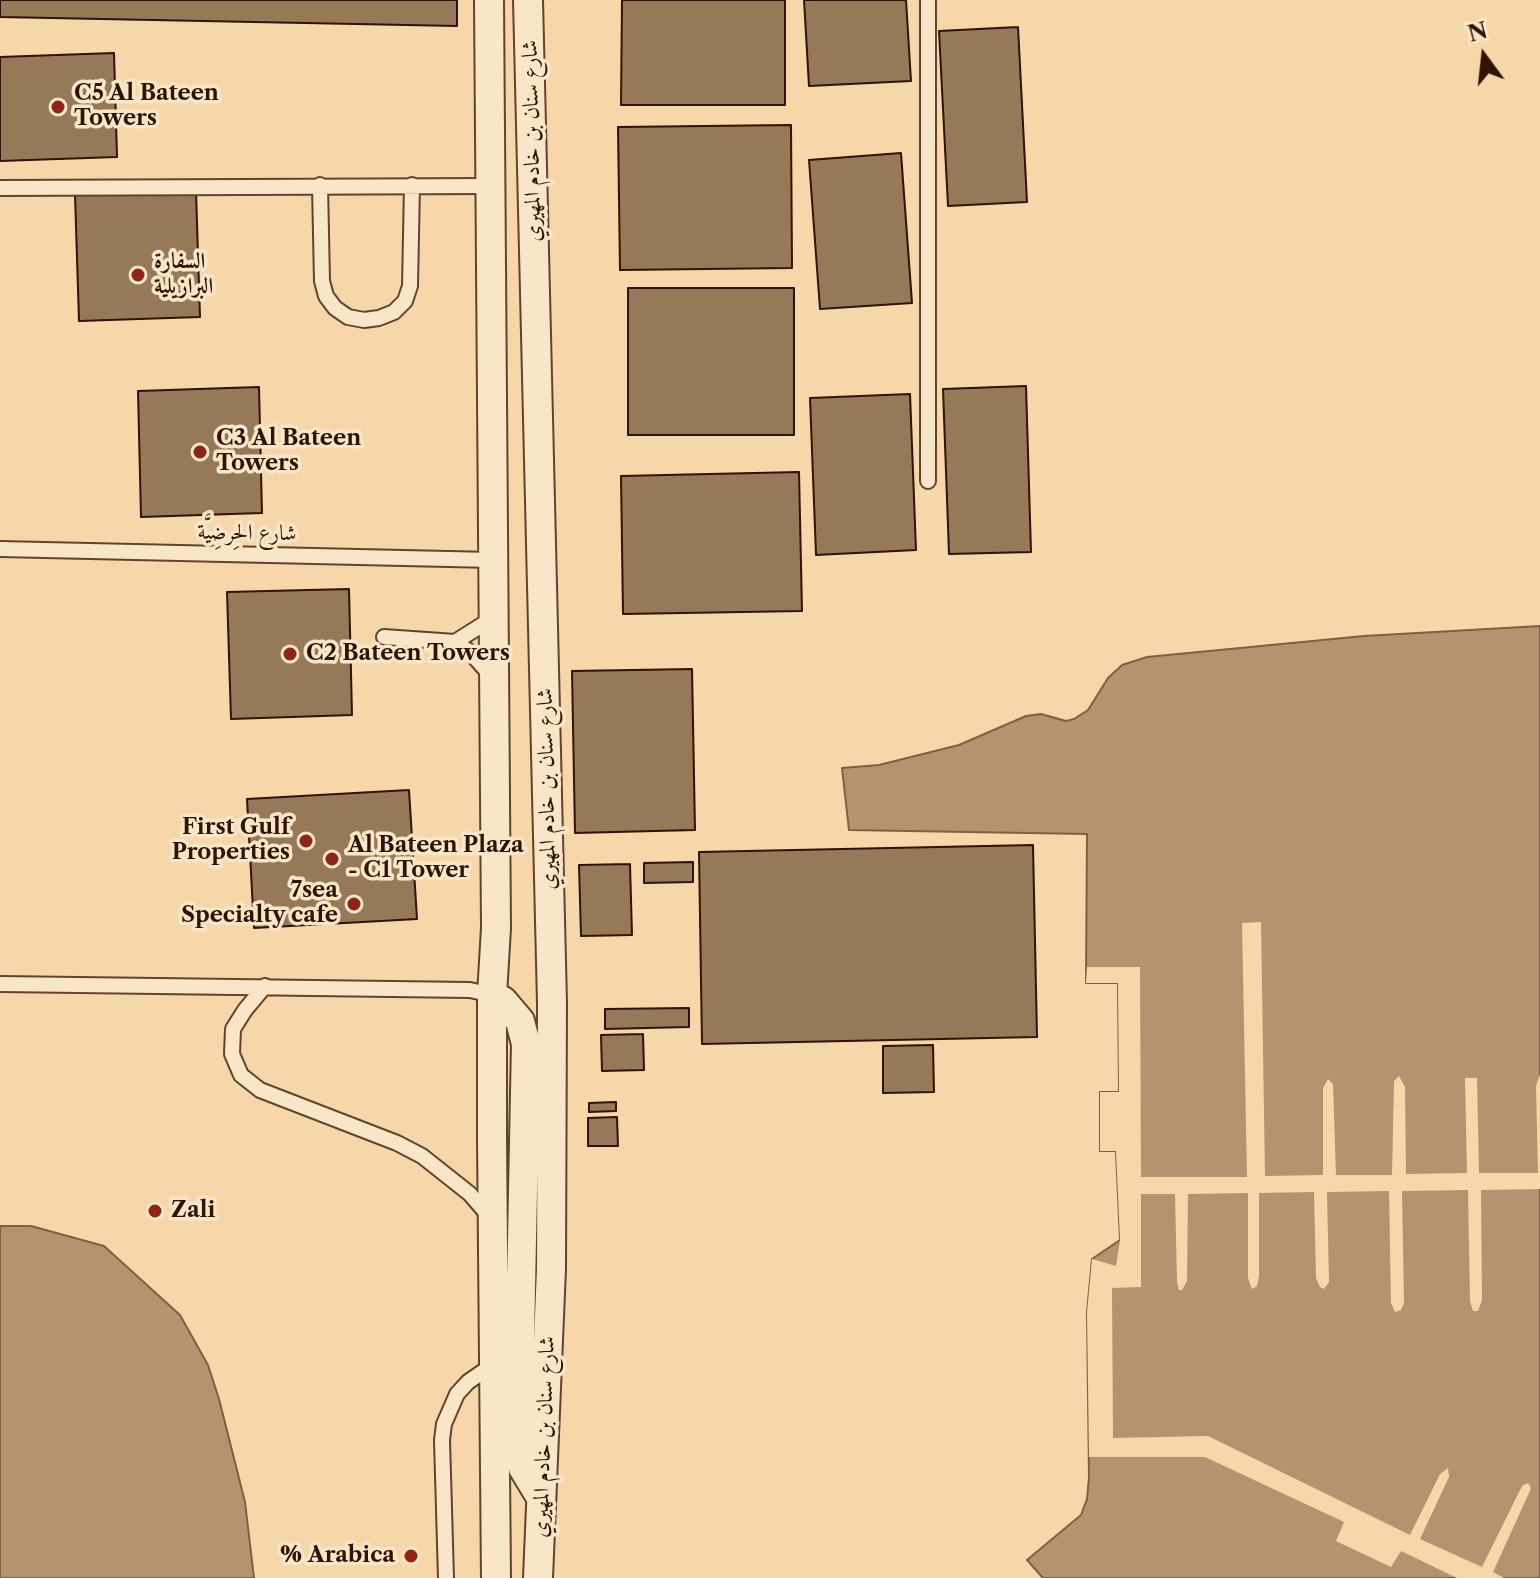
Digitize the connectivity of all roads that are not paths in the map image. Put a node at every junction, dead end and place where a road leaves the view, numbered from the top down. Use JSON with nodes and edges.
{"nodes":[{"id":1,"x":489,"y":0,"type":"edge"},
{"id":2,"x":528,"y":0,"type":"edge"},
{"id":3,"x":928,"y":0,"type":"edge"},
{"id":4,"x":320,"y":185,"type":"junction"},
{"id":5,"x":412,"y":185,"type":"junction"},
{"id":6,"x":490,"y":186,"type":"junction"},
{"id":7,"x":0,"y":188,"type":"edge"},
{"id":8,"x":928,"y":481,"type":"dead end"},
{"id":9,"x":0,"y":549,"type":"edge"},
{"id":10,"x":493,"y":560,"type":"junction"},
{"id":11,"x":494,"y":618,"type":"junction"},
{"id":12,"x":384,"y":637,"type":"dead end"},
{"id":13,"x":455,"y":642,"type":"junction"},
{"id":14,"x":494,"y":679,"type":"junction"},
{"id":15,"x":0,"y":984,"type":"edge"},
{"id":16,"x":265,"y":986,"type":"junction"},
{"id":17,"x":492,"y":995,"type":"junction"},
{"id":18,"x":492,"y":1220,"type":"junction"},
{"id":19,"x":494,"y":1364,"type":"junction"},
{"id":20,"x":540,"y":1497,"type":"junction"},
{"id":21,"x":446,"y":1578,"type":"edge"},
{"id":22,"x":496,"y":1578,"type":"edge"},
{"id":23,"x":538,"y":1578,"type":"edge"}],
"edges":[{"from":1,"to":6,"type":"street","name":"شارع سنان بن خادم المهيري"},
{"from":2,"to":20,"type":"street","name":"شارع سنان بن خادم المهيري"},
{"from":3,"to":8,"type":"lane"},
{"from":4,"to":5,"type":"lane"},
{"from":4,"to":5,"type":"lane"},
{"from":4,"to":7,"type":"lane"},
{"from":5,"to":6,"type":"lane"},
{"from":6,"to":10,"type":"street","name":"شارع سنان بن خادم المهيري"},
{"from":9,"to":10,"type":"lane","name":"شارع الحِرضِيَّة"},
{"from":10,"to":11,"type":"street","name":"شارع سنان بن خادم المهيري"},
{"from":11,"to":13,"type":"lane"},
{"from":11,"to":14,"type":"street","name":"شارع سنان بن خادم المهيري"},
{"from":12,"to":13,"type":"lane"},
{"from":13,"to":14,"type":"lane"},
{"from":14,"to":17,"type":"street","name":"شارع سنان بن خادم المهيري"},
{"from":15,"to":16,"type":"lane"},
{"from":16,"to":17,"type":"lane"},
{"from":16,"to":18,"type":"lane"},
{"from":17,"to":18,"type":"street","name":"شارع سنان بن خادم المهيري"},
{"from":17,"to":20,"type":"street"},
{"from":18,"to":19,"type":"street","name":"شارع سنان بن خادم المهيري"},
{"from":19,"to":21,"type":"lane"},
{"from":19,"to":22,"type":"street","name":"شارع سنان بن خادم المهيري"},
{"from":20,"to":23,"type":"street","name":"شارع سنان بن خادم المهيري"}]}
